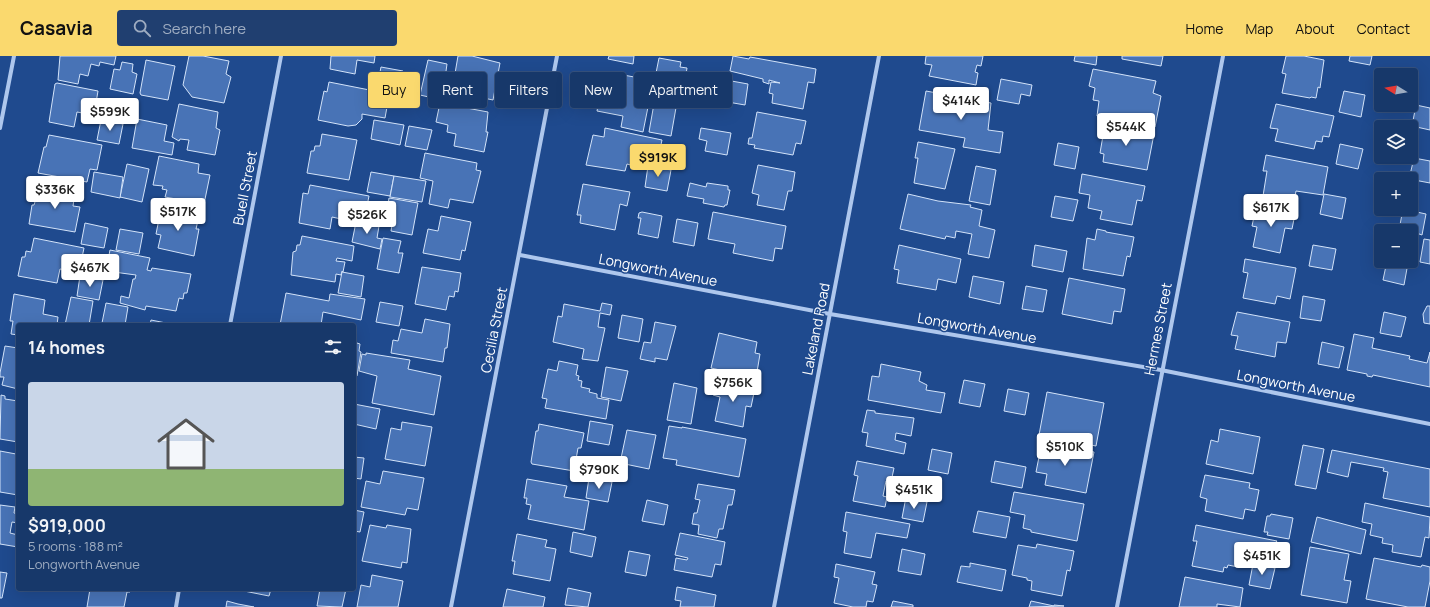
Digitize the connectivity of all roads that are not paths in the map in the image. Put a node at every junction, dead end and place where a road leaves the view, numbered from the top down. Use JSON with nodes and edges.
{"nodes":[{"id":1,"x":14,"y":56,"type":"edge"},
{"id":2,"x":281,"y":56,"type":"edge"},
{"id":3,"x":557,"y":56,"type":"edge"},
{"id":4,"x":879,"y":56,"type":"edge"},
{"id":5,"x":1223,"y":56,"type":"edge"},
{"id":6,"x":0,"y":128,"type":"edge"},
{"id":7,"x":520,"y":255,"type":"junction"},
{"id":8,"x":830,"y":314,"type":"junction"},
{"id":9,"x":230,"y":323,"type":"edge"},
{"id":10,"x":1161,"y":370,"type":"junction"},
{"id":11,"x":1430,"y":424,"type":"edge"},
{"id":12,"x":179,"y":591,"type":"edge"},
{"id":13,"x":176,"y":607,"type":"edge"},
{"id":14,"x":451,"y":607,"type":"edge"},
{"id":15,"x":774,"y":607,"type":"edge"},
{"id":16,"x":1117,"y":607,"type":"edge"}],
"edges":[{"from":1,"to":6,"type":"street"},
{"from":2,"to":9,"type":"street","name":"Buell Street"},
{"from":3,"to":7,"type":"street","name":"Cecilia Street"},
{"from":4,"to":8,"type":"street","name":"Lakeland Road"},
{"from":5,"to":10,"type":"street","name":"Hermes Street"},
{"from":7,"to":8,"type":"street","name":"Longworth Avenue"},
{"from":7,"to":14,"type":"street","name":"Cecilia Street"},
{"from":8,"to":10,"type":"street","name":"Longworth Avenue"},
{"from":8,"to":15,"type":"street","name":"Lakeland Road"},
{"from":10,"to":11,"type":"street","name":"Longworth Avenue"},
{"from":10,"to":16,"type":"street","name":"Hermes Street"},
{"from":12,"to":13,"type":"street"}]}
